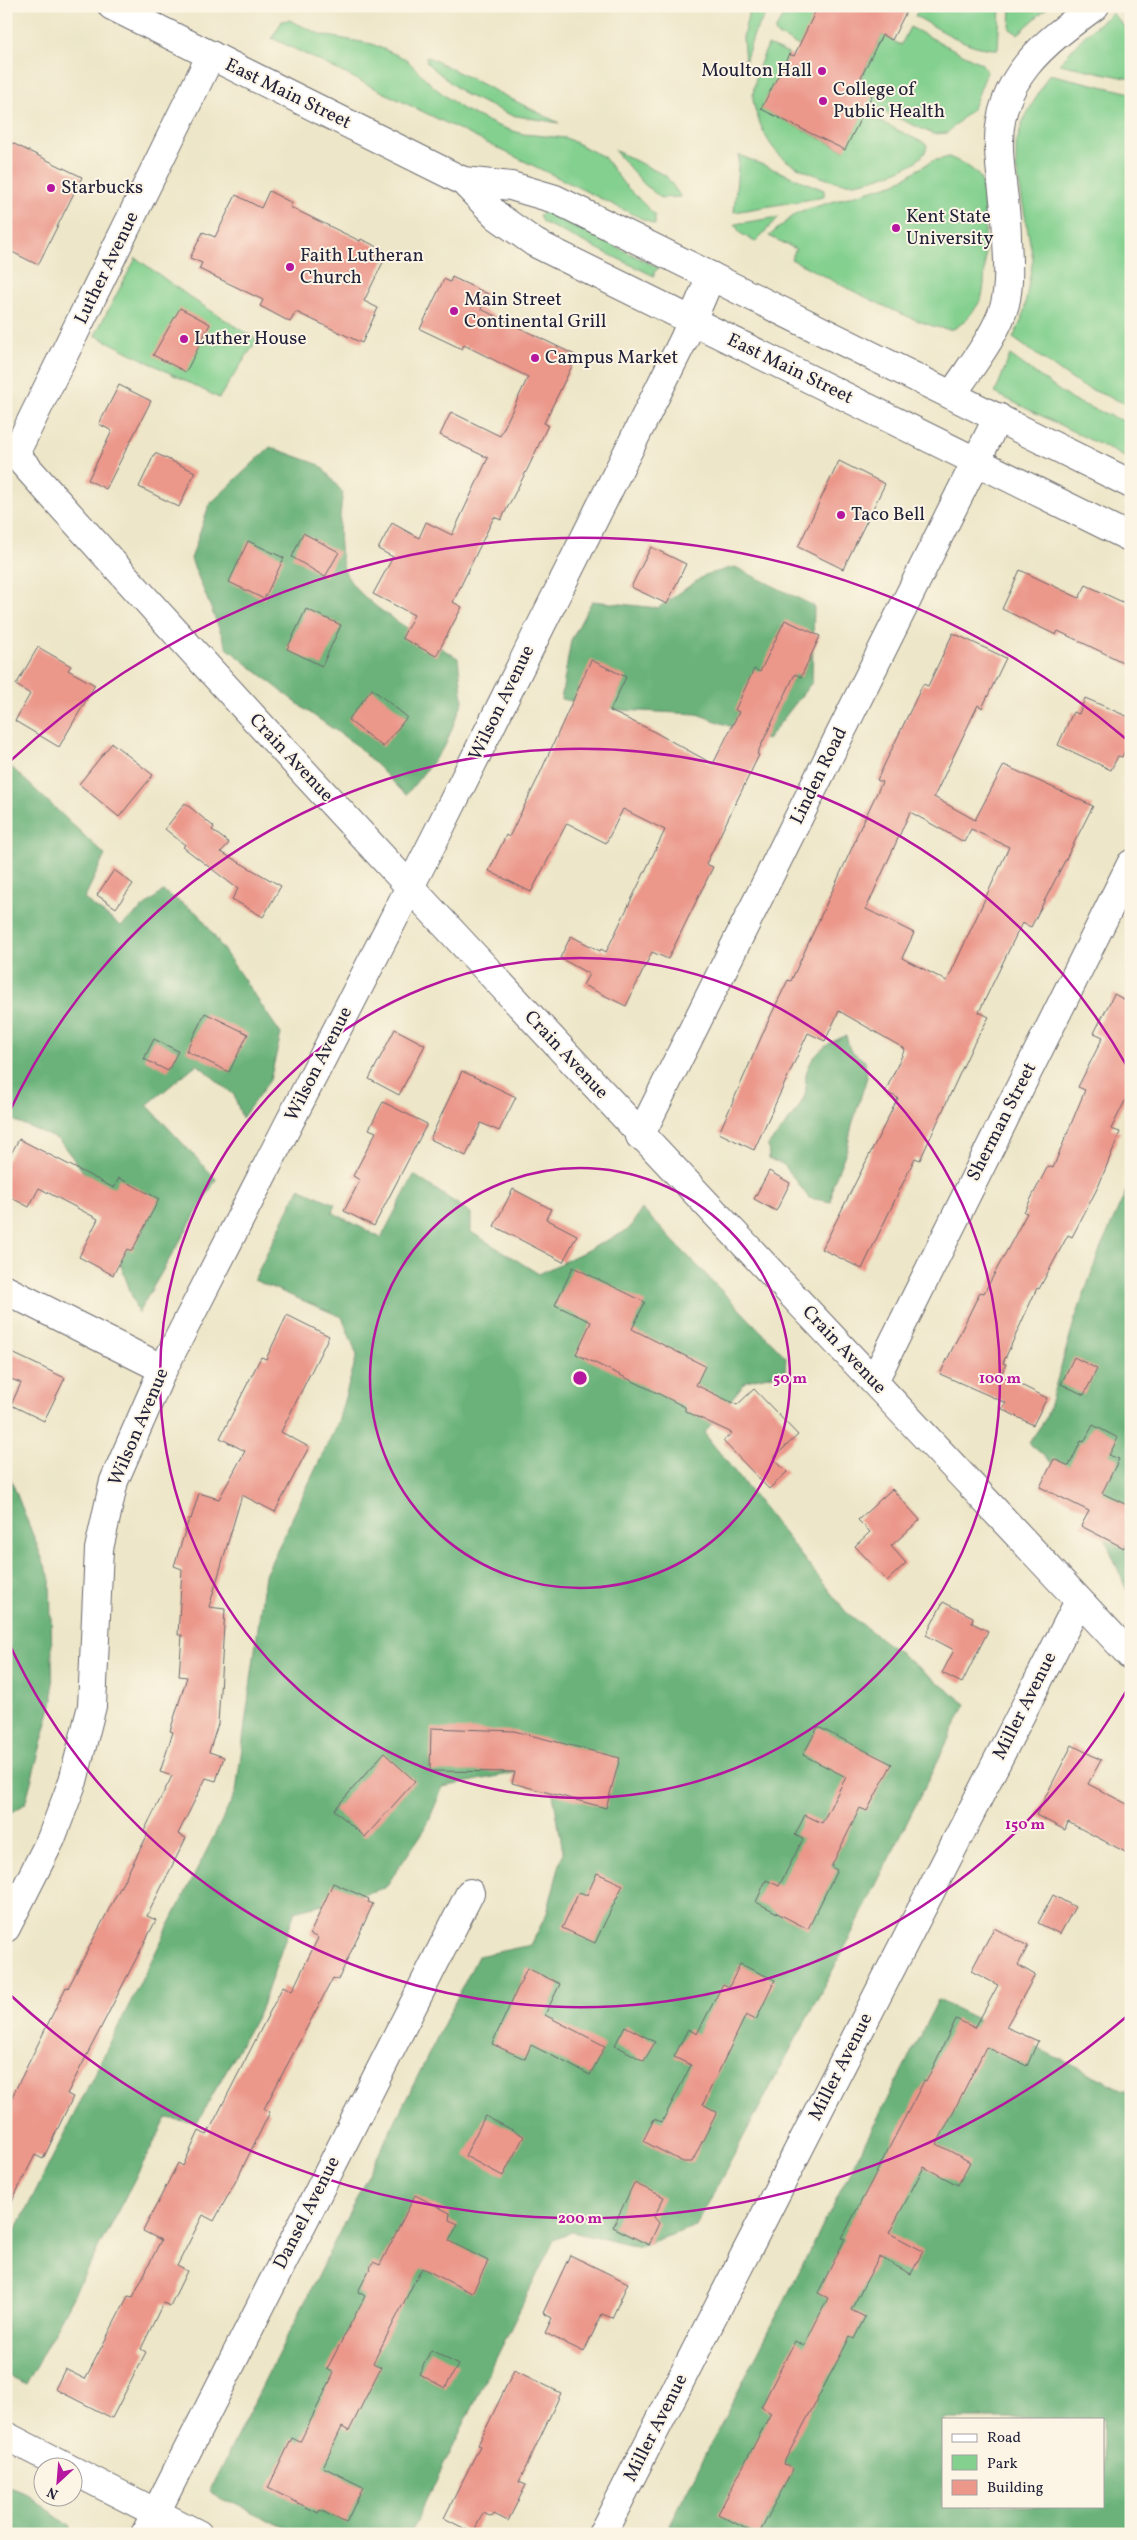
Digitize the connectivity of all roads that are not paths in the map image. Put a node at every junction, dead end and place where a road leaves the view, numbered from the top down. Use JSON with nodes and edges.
{"nodes":[{"id":1,"x":112,"y":6,"type":"edge"},
{"id":2,"x":1095,"y":6,"type":"edge"},
{"id":3,"x":211,"y":56,"type":"junction"},
{"id":4,"x":463,"y":181,"type":"junction"},
{"id":5,"x":711,"y":276,"type":"junction"},
{"id":6,"x":692,"y":322,"type":"junction"},
{"id":7,"x":952,"y":395,"type":"junction"},
{"id":8,"x":998,"y":417,"type":"junction"},
{"id":9,"x":10,"y":451,"type":"edge"},
{"id":10,"x":976,"y":461,"type":"junction"},
{"id":11,"x":1131,"y":484,"type":"edge"},
{"id":12,"x":1131,"y":538,"type":"edge"},
{"id":13,"x":1131,"y":864,"type":"edge"},
{"id":14,"x":410,"y":886,"type":"junction"},
{"id":15,"x":640,"y":1136,"type":"junction"},
{"id":16,"x":6,"y":1290,"type":"edge"},
{"id":17,"x":163,"y":1369,"type":"junction"},
{"id":18,"x":874,"y":1381,"type":"junction"},
{"id":19,"x":1079,"y":1600,"type":"junction"},
{"id":20,"x":1131,"y":1656,"type":"edge"},
{"id":21,"x":470,"y":1893,"type":"dead end"},
{"id":22,"x":6,"y":1928,"type":"edge"},
{"id":23,"x":6,"y":2436,"type":"edge"},
{"id":24,"x":49,"y":2458,"type":"edge"},
{"id":25,"x":82,"y":2477,"type":"edge"},
{"id":26,"x":150,"y":2523,"type":"edge"},
{"id":27,"x":198,"y":2534,"type":"edge"},
{"id":28,"x":602,"y":2534,"type":"edge"}],
"edges":[{"from":1,"to":3,"type":"street","name":"East Main Street"},
{"from":2,"to":7,"type":"street"},
{"from":3,"to":4,"type":"street","name":"East Main Street"},
{"from":3,"to":9,"type":"street","name":"Luther Avenue"},
{"from":4,"to":5,"type":"street","name":"East Main Street"},
{"from":4,"to":6,"type":"street","name":"East Main Street"},
{"from":5,"to":6,"type":"street","name":"Wilson Avenue"},
{"from":5,"to":7,"type":"street","name":"East Main Street"},
{"from":6,"to":10,"type":"street","name":"East Main Street"},
{"from":6,"to":14,"type":"street","name":"Wilson Avenue"},
{"from":7,"to":8,"type":"street","name":"East Main Street"},
{"from":8,"to":10,"type":"street","name":"Linden Road"},
{"from":8,"to":11,"type":"street","name":"East Main Street"},
{"from":9,"to":14,"type":"street","name":"Crain Avenue"},
{"from":10,"to":12,"type":"street","name":"East Main Street"},
{"from":10,"to":15,"type":"street","name":"Linden Road"},
{"from":13,"to":18,"type":"street","name":"Sherman Street"},
{"from":14,"to":15,"type":"street","name":"Crain Avenue"},
{"from":14,"to":17,"type":"street","name":"Wilson Avenue"},
{"from":15,"to":18,"type":"street","name":"Crain Avenue"},
{"from":16,"to":17,"type":"street"},
{"from":17,"to":22,"type":"street","name":"Wilson Avenue"},
{"from":18,"to":19,"type":"street","name":"Crain Avenue"},
{"from":19,"to":20,"type":"street","name":"Crain Avenue"},
{"from":19,"to":28,"type":"street","name":"Miller Avenue"},
{"from":21,"to":26,"type":"street","name":"Dansel Avenue"},
{"from":23,"to":24,"type":"street"},
{"from":25,"to":26,"type":"street"},
{"from":26,"to":27,"type":"street"}]}
